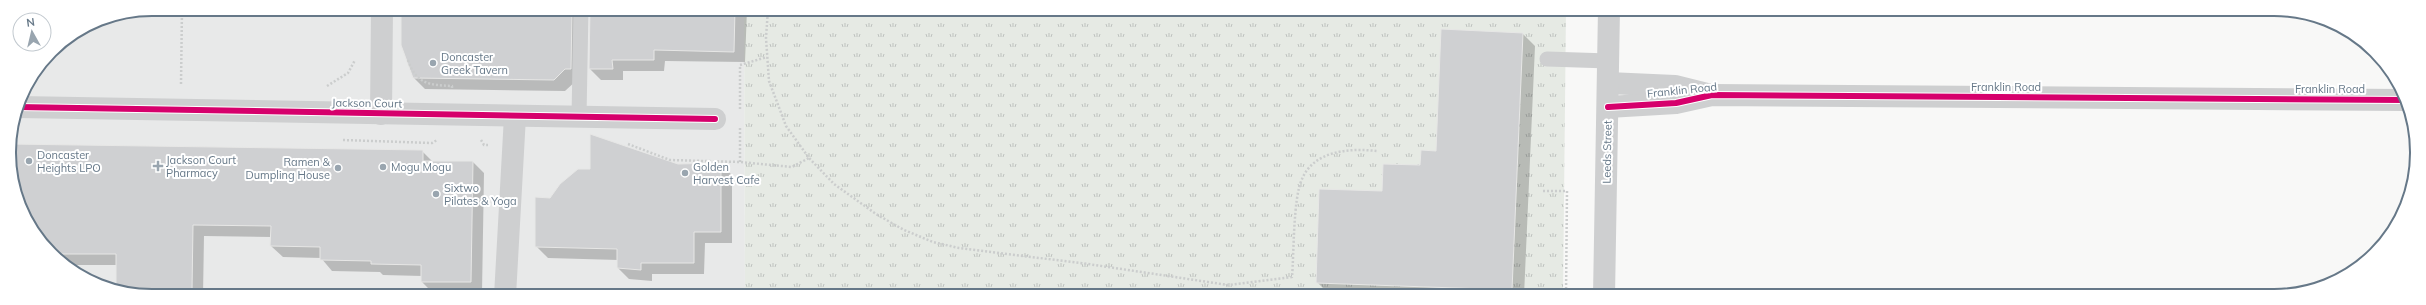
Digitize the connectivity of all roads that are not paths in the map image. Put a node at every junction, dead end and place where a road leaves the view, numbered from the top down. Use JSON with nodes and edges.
{"nodes":[{"id":1,"x":382,"y":16,"type":"edge"},
{"id":2,"x":581,"y":16,"type":"edge"},
{"id":3,"x":1609,"y":16,"type":"edge"},
{"id":4,"x":1547,"y":59,"type":"dead end"},
{"id":5,"x":1609,"y":61,"type":"junction"},
{"id":6,"x":1608,"y":82,"type":"junction"},
{"id":7,"x":1712,"y":96,"type":"junction"},
{"id":8,"x":2399,"y":100,"type":"edge"},
{"id":9,"x":24,"y":107,"type":"edge"},
{"id":10,"x":1608,"y":107,"type":"junction"},
{"id":11,"x":381,"y":114,"type":"junction"},
{"id":12,"x":515,"y":116,"type":"junction"},
{"id":13,"x":579,"y":117,"type":"junction"},
{"id":14,"x":716,"y":120,"type":"dead end"},
{"id":15,"x":505,"y":289,"type":"edge"},
{"id":16,"x":1604,"y":289,"type":"edge"}],
"edges":[{"from":1,"to":11,"type":"street","name":"Jackson Court"},
{"from":2,"to":13,"type":"lane"},
{"from":3,"to":5,"type":"street","name":"Leeds Street"},
{"from":4,"to":5,"type":"lane"},
{"from":5,"to":6,"type":"street","name":"Leeds Street"},
{"from":6,"to":7,"type":"street","name":"Franklin Road"},
{"from":6,"to":10,"type":"street","name":"Leeds Street"},
{"from":7,"to":8,"type":"street","name":"Franklin Road"},
{"from":7,"to":10,"type":"street","name":"Franklin Road"},
{"from":9,"to":11,"type":"street","name":"Jackson Court"},
{"from":10,"to":16,"type":"street","name":"Leeds Street"},
{"from":11,"to":12,"type":"street","name":"Jackson Court"},
{"from":12,"to":13,"type":"street","name":"Jackson Court"},
{"from":12,"to":15,"type":"street"},
{"from":13,"to":14,"type":"street","name":"Jackson Court"}]}
